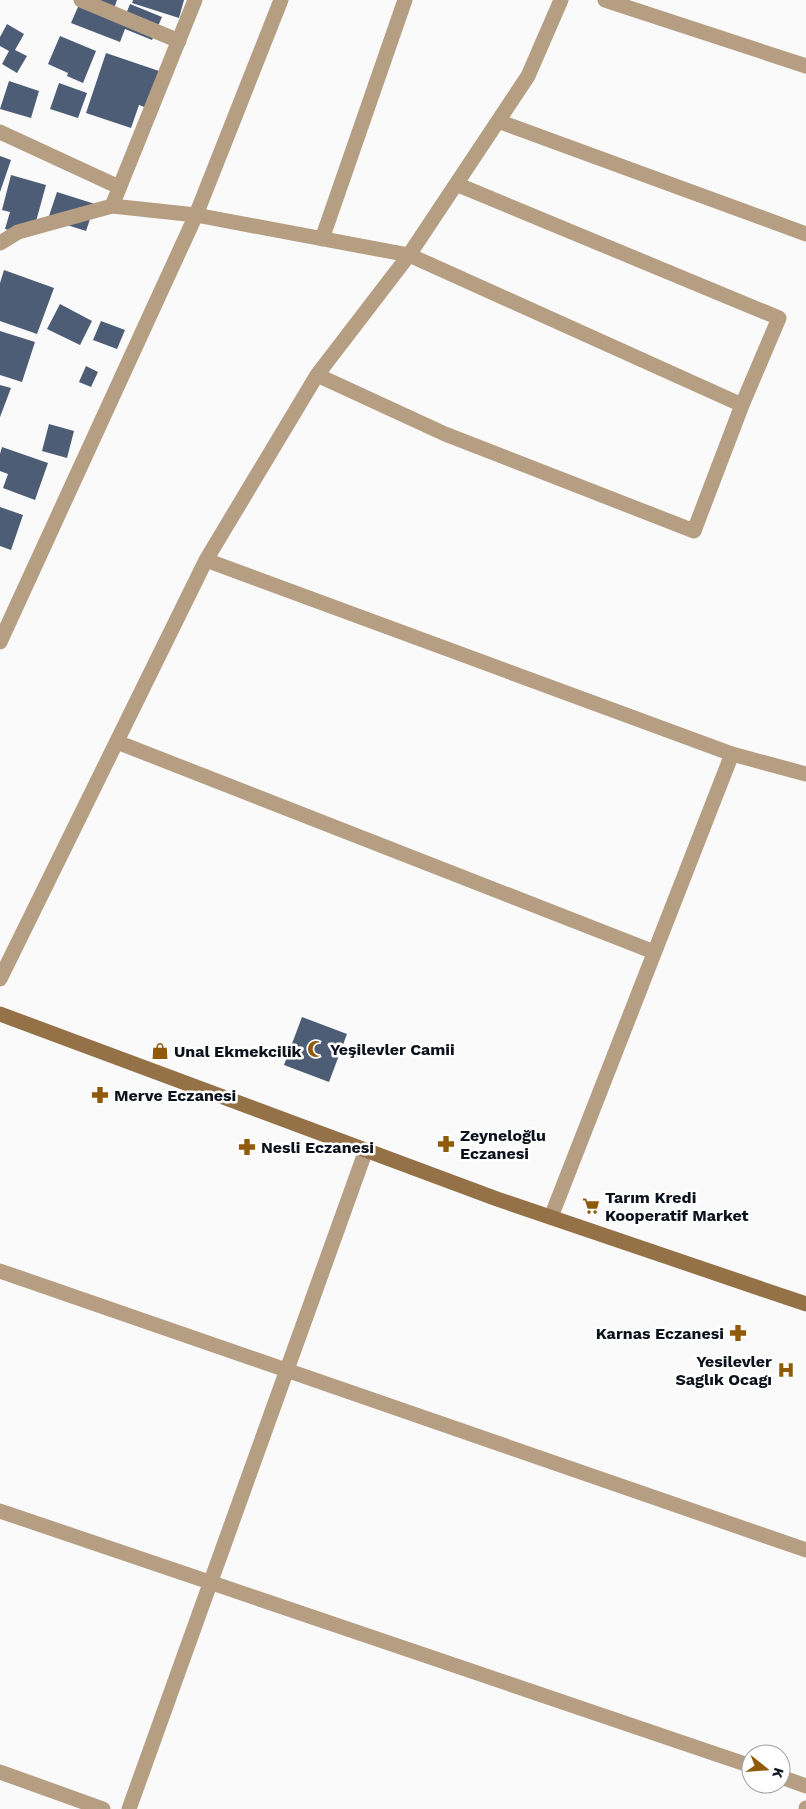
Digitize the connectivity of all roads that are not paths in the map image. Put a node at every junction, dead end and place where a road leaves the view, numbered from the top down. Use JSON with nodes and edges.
{"nodes":[{"id":1,"x":81,"y":0,"type":"edge"},
{"id":2,"x":195,"y":0,"type":"edge"},
{"id":3,"x":281,"y":0,"type":"edge"},
{"id":4,"x":405,"y":0,"type":"edge"},
{"id":5,"x":561,"y":0,"type":"edge"},
{"id":6,"x":605,"y":0,"type":"edge"},
{"id":7,"x":179,"y":40,"type":"junction"},
{"id":8,"x":806,"y":66,"type":"edge"},
{"id":9,"x":498,"y":121,"type":"junction"},
{"id":10,"x":0,"y":132,"type":"edge"},
{"id":11,"x":456,"y":184,"type":"junction"},
{"id":12,"x":119,"y":187,"type":"junction"},
{"id":13,"x":112,"y":206,"type":"junction"},
{"id":14,"x":196,"y":215,"type":"junction"},
{"id":15,"x":806,"y":234,"type":"edge"},
{"id":16,"x":322,"y":239,"type":"junction"},
{"id":17,"x":0,"y":243,"type":"edge"},
{"id":18,"x":409,"y":254,"type":"junction"},
{"id":19,"x":318,"y":375,"type":"junction"},
{"id":20,"x":742,"y":405,"type":"junction"},
{"id":21,"x":206,"y":560,"type":"junction"},
{"id":22,"x":0,"y":642,"type":"edge"},
{"id":23,"x":117,"y":742,"type":"junction"},
{"id":24,"x":732,"y":754,"type":"junction"},
{"id":25,"x":806,"y":774,"type":"edge"},
{"id":26,"x":654,"y":952,"type":"junction"},
{"id":27,"x":0,"y":979,"type":"edge"},
{"id":28,"x":0,"y":1014,"type":"edge"},
{"id":29,"x":366,"y":1150,"type":"junction"},
{"id":30,"x":551,"y":1217,"type":"junction"},
{"id":31,"x":0,"y":1271,"type":"edge"},
{"id":32,"x":806,"y":1304,"type":"edge"},
{"id":33,"x":287,"y":1370,"type":"junction"},
{"id":34,"x":0,"y":1511,"type":"edge"},
{"id":35,"x":806,"y":1550,"type":"edge"},
{"id":36,"x":211,"y":1583,"type":"junction"},
{"id":37,"x":741,"y":1763,"type":"edge"},
{"id":38,"x":0,"y":1772,"type":"edge"},
{"id":39,"x":791,"y":1781,"type":"edge"},
{"id":40,"x":806,"y":1786,"type":"edge"},
{"id":41,"x":103,"y":1809,"type":"edge"},
{"id":42,"x":130,"y":1809,"type":"edge"}],
"edges":[{"from":1,"to":7,"type":"street"},
{"from":2,"to":7,"type":"street"},
{"from":3,"to":14,"type":"street"},
{"from":4,"to":16,"type":"street"},
{"from":5,"to":9,"type":"street"},
{"from":6,"to":8,"type":"street"},
{"from":7,"to":12,"type":"street"},
{"from":9,"to":11,"type":"street"},
{"from":9,"to":15,"type":"street"},
{"from":10,"to":12,"type":"street"},
{"from":11,"to":18,"type":"street"},
{"from":11,"to":20,"type":"street"},
{"from":12,"to":13,"type":"street"},
{"from":13,"to":14,"type":"street"},
{"from":13,"to":17,"type":"street"},
{"from":14,"to":16,"type":"street"},
{"from":14,"to":22,"type":"street"},
{"from":16,"to":18,"type":"street"},
{"from":18,"to":19,"type":"street"},
{"from":18,"to":20,"type":"street"},
{"from":19,"to":20,"type":"street"},
{"from":19,"to":21,"type":"street"},
{"from":21,"to":23,"type":"street"},
{"from":21,"to":24,"type":"street"},
{"from":23,"to":26,"type":"street"},
{"from":23,"to":27,"type":"street"},
{"from":24,"to":25,"type":"street"},
{"from":24,"to":26,"type":"street"},
{"from":26,"to":30,"type":"street"},
{"from":28,"to":29,"type":"main road"},
{"from":29,"to":30,"type":"main road"},
{"from":29,"to":33,"type":"street"},
{"from":30,"to":32,"type":"main road"},
{"from":31,"to":33,"type":"street"},
{"from":33,"to":35,"type":"street"},
{"from":33,"to":36,"type":"street"},
{"from":34,"to":36,"type":"street"},
{"from":36,"to":37,"type":"street"},
{"from":36,"to":42,"type":"street"},
{"from":38,"to":41,"type":"street"},
{"from":39,"to":40,"type":"street"}]}
